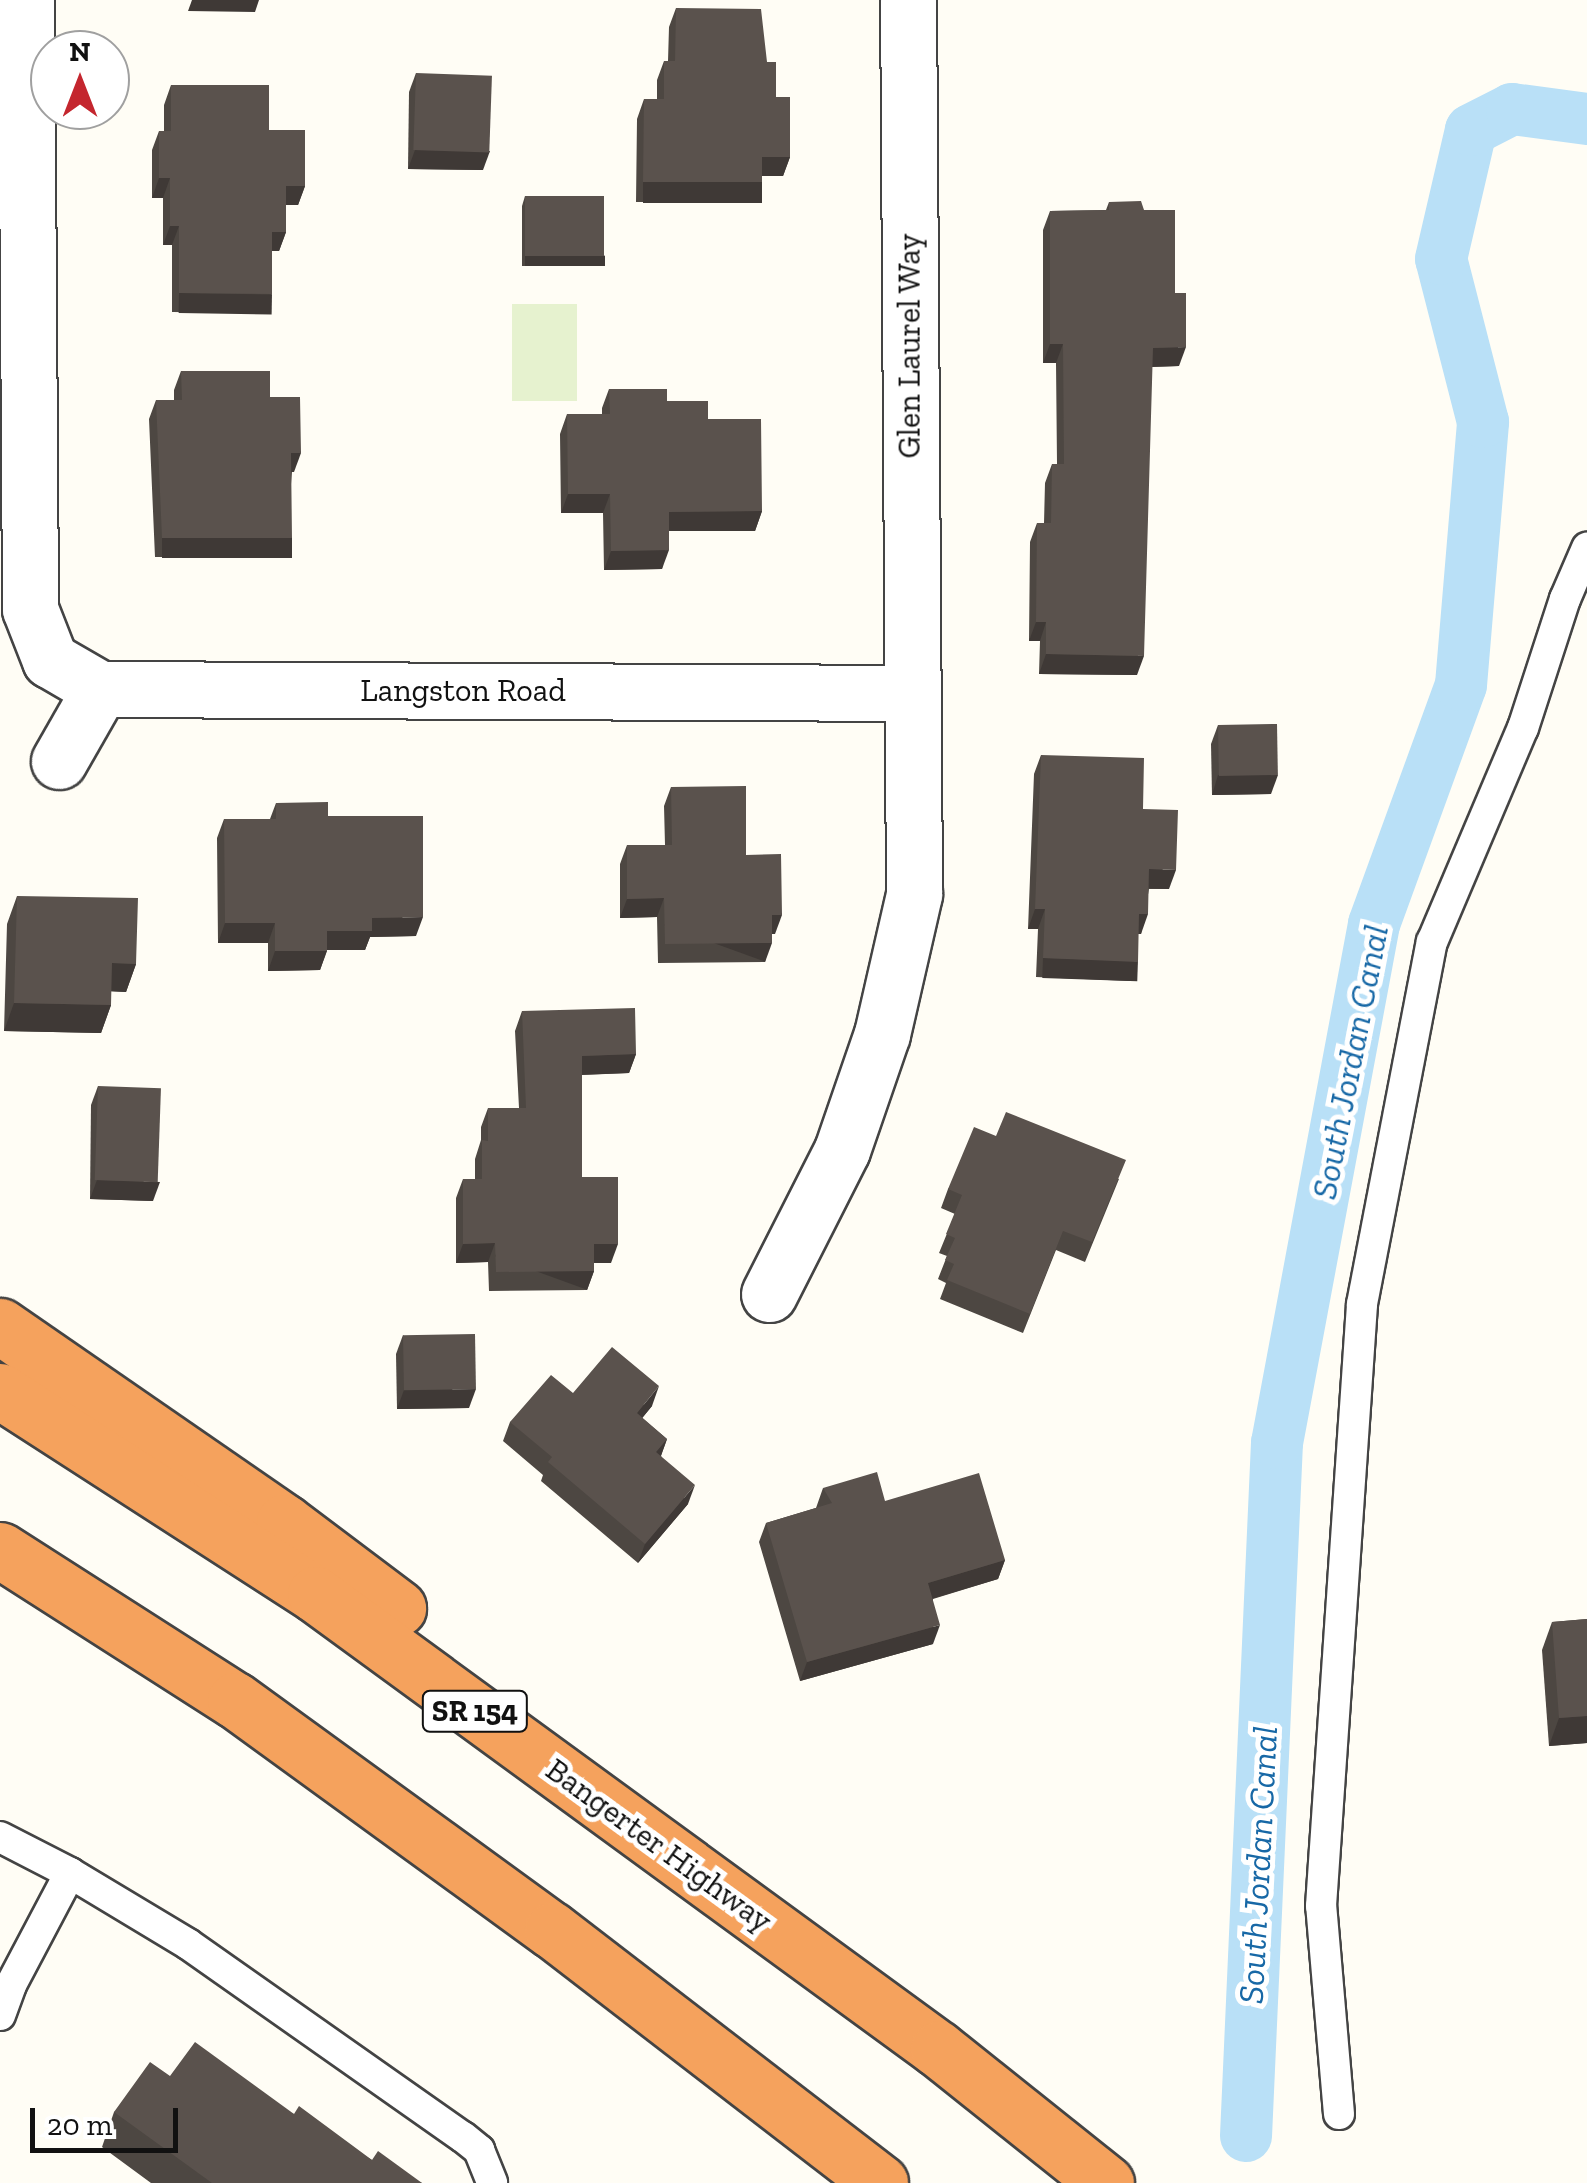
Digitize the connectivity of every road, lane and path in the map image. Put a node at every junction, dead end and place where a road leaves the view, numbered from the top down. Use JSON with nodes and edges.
{"nodes":[{"id":1,"x":26,"y":0,"type":"edge"},
{"id":2,"x":908,"y":0,"type":"edge"},
{"id":3,"x":12,"y":431,"type":"edge"},
{"id":4,"x":1587,"y":548,"type":"edge"},
{"id":5,"x":100,"y":688,"type":"junction"},
{"id":6,"x":910,"y":692,"type":"junction"},
{"id":7,"x":59,"y":761,"type":"dead end"},
{"id":8,"x":769,"y":1294,"type":"dead end"},
{"id":9,"x":0,"y":1326,"type":"edge"},
{"id":10,"x":0,"y":1391,"type":"edge"},
{"id":11,"x":0,"y":1550,"type":"edge"},
{"id":12,"x":0,"y":1586,"type":"edge"},
{"id":13,"x":235,"y":1700,"type":"junction"},
{"id":14,"x":0,"y":1837,"type":"edge"},
{"id":15,"x":70,"y":1872,"type":"junction"},
{"id":16,"x":0,"y":2015,"type":"edge"},
{"id":17,"x":938,"y":2050,"type":"junction"},
{"id":18,"x":1339,"y":2114,"type":"dead end"},
{"id":19,"x":492,"y":2183,"type":"edge"},
{"id":20,"x":880,"y":2183,"type":"edge"},
{"id":21,"x":1106,"y":2183,"type":"edge"}],
"edges":[{"from":1,"to":3,"type":"street"},
{"from":2,"to":6,"type":"street","name":"Glen Laurel Way"},
{"from":3,"to":5,"type":"street"},
{"from":4,"to":18,"type":"lane"},
{"from":5,"to":6,"type":"street","name":"Langston Road"},
{"from":5,"to":7,"type":"street"},
{"from":6,"to":8,"type":"street","name":"Glen Laurel Way"},
{"from":9,"to":17,"type":"highway"},
{"from":10,"to":17,"type":"highway","name":"Bangerter Highway","number":"SR 154"},
{"from":11,"to":13,"type":"highway"},
{"from":12,"to":13,"type":"highway"},
{"from":13,"to":20,"type":"highway"},
{"from":14,"to":15,"type":"lane"},
{"from":15,"to":16,"type":"lane"},
{"from":15,"to":19,"type":"lane"},
{"from":17,"to":21,"type":"highway","name":"Bangerter Highway","number":"SR 154"}]}
